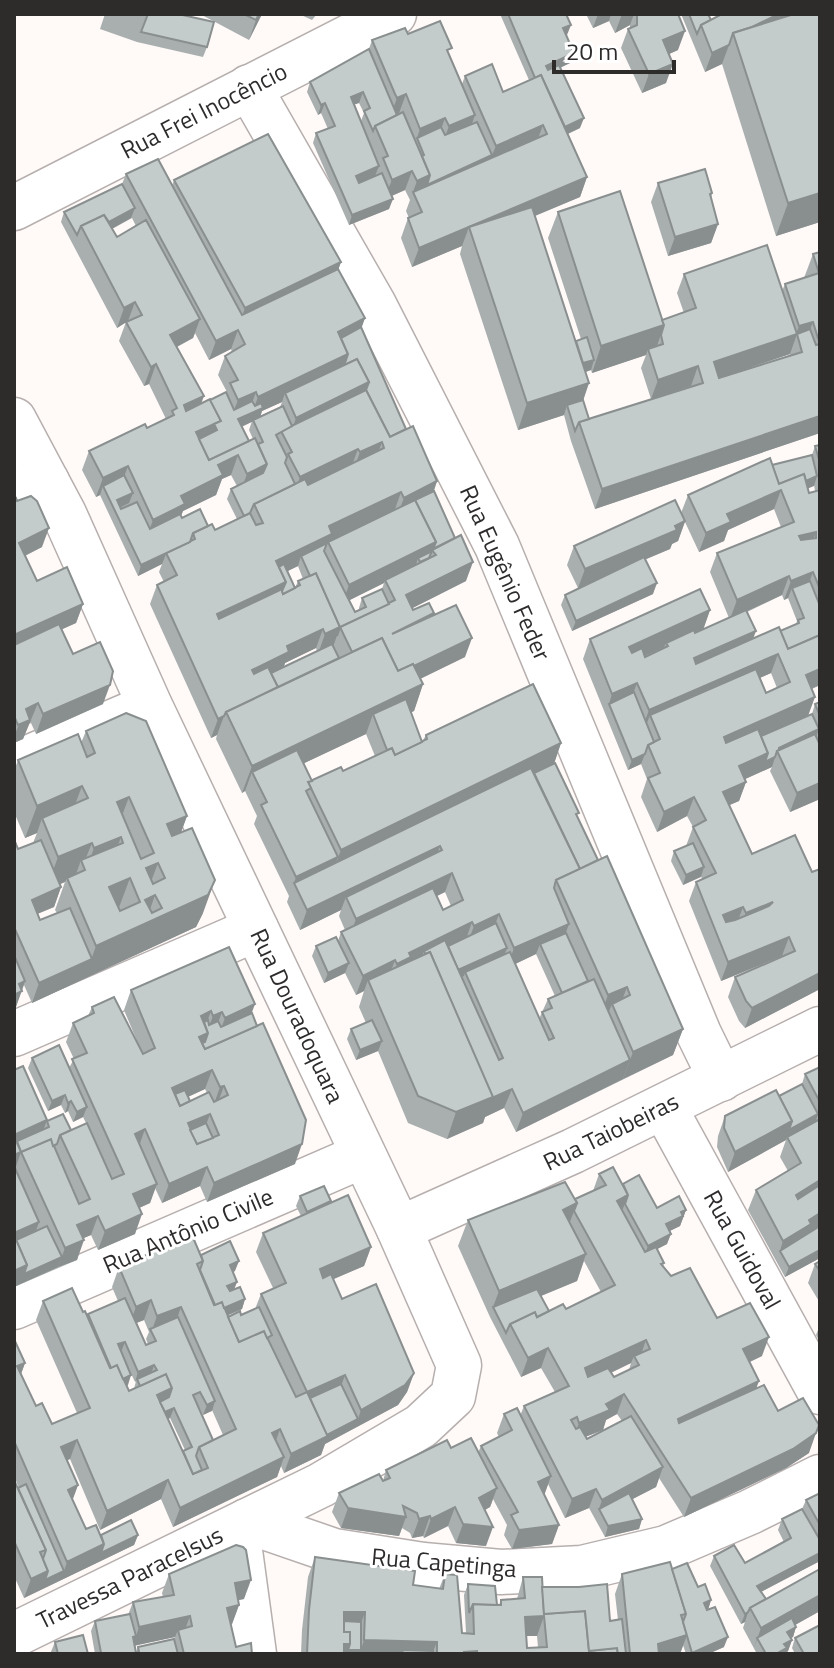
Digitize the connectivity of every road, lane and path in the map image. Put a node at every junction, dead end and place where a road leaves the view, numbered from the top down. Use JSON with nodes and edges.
{"nodes":[{"id":1,"x":393,"y":14,"type":"edge"},
{"id":2,"x":249,"y":87,"type":"junction"},
{"id":3,"x":14,"y":208,"type":"edge"},
{"id":4,"x":14,"y":420,"type":"edge"},
{"id":5,"x":30,"y":489,"type":"edge"},
{"id":6,"x":150,"y":706,"type":"junction"},
{"id":7,"x":14,"y":764,"type":"edge"},
{"id":8,"x":256,"y":929,"type":"junction"},
{"id":9,"x":820,"y":1029,"type":"edge"},
{"id":10,"x":14,"y":1034,"type":"edge"},
{"id":11,"x":721,"y":1079,"type":"junction"},
{"id":12,"x":664,"y":1107,"type":"junction"},
{"id":13,"x":362,"y":1156,"type":"junction"},
{"id":14,"x":399,"y":1229,"type":"junction"},
{"id":15,"x":14,"y":1307,"type":"edge"},
{"id":16,"x":820,"y":1392,"type":"edge"},
{"id":17,"x":820,"y":1477,"type":"edge"},
{"id":18,"x":242,"y":1523,"type":"junction"},
{"id":19,"x":14,"y":1635,"type":"edge"},
{"id":20,"x":254,"y":1654,"type":"edge"}],
"edges":[{"from":1,"to":2,"type":"street","name":"Rua Frei Inocêncio"},
{"from":2,"to":3,"type":"street","name":"Rua Frei Inocêncio"},
{"from":2,"to":11,"type":"street","name":"Rua Eugênio Feder"},
{"from":4,"to":5,"type":"street","name":"Rua Douradoquara"},
{"from":5,"to":6,"type":"street","name":"Rua Douradoquara"},
{"from":6,"to":7,"type":"street"},
{"from":6,"to":8,"type":"street","name":"Rua Douradoquara"},
{"from":8,"to":10,"type":"street"},
{"from":8,"to":13,"type":"street","name":"Rua Douradoquara"},
{"from":9,"to":11,"type":"street","name":"Rua Taiobeiras"},
{"from":11,"to":12,"type":"street","name":"Rua Taiobeiras"},
{"from":12,"to":14,"type":"street","name":"Rua Taiobeiras"},
{"from":12,"to":16,"type":"street","name":"Rua Guidoval"},
{"from":13,"to":14,"type":"street","name":"Rua Douradoquara"},
{"from":13,"to":15,"type":"street","name":"Rua Antônio Civile"},
{"from":14,"to":18,"type":"street","name":"Rua Douradoquara"},
{"from":17,"to":18,"type":"street","name":"Rua Capetinga"},
{"from":18,"to":19,"type":"street","name":"Travessa Paracelsus"},
{"from":18,"to":20,"type":"street"}]}
